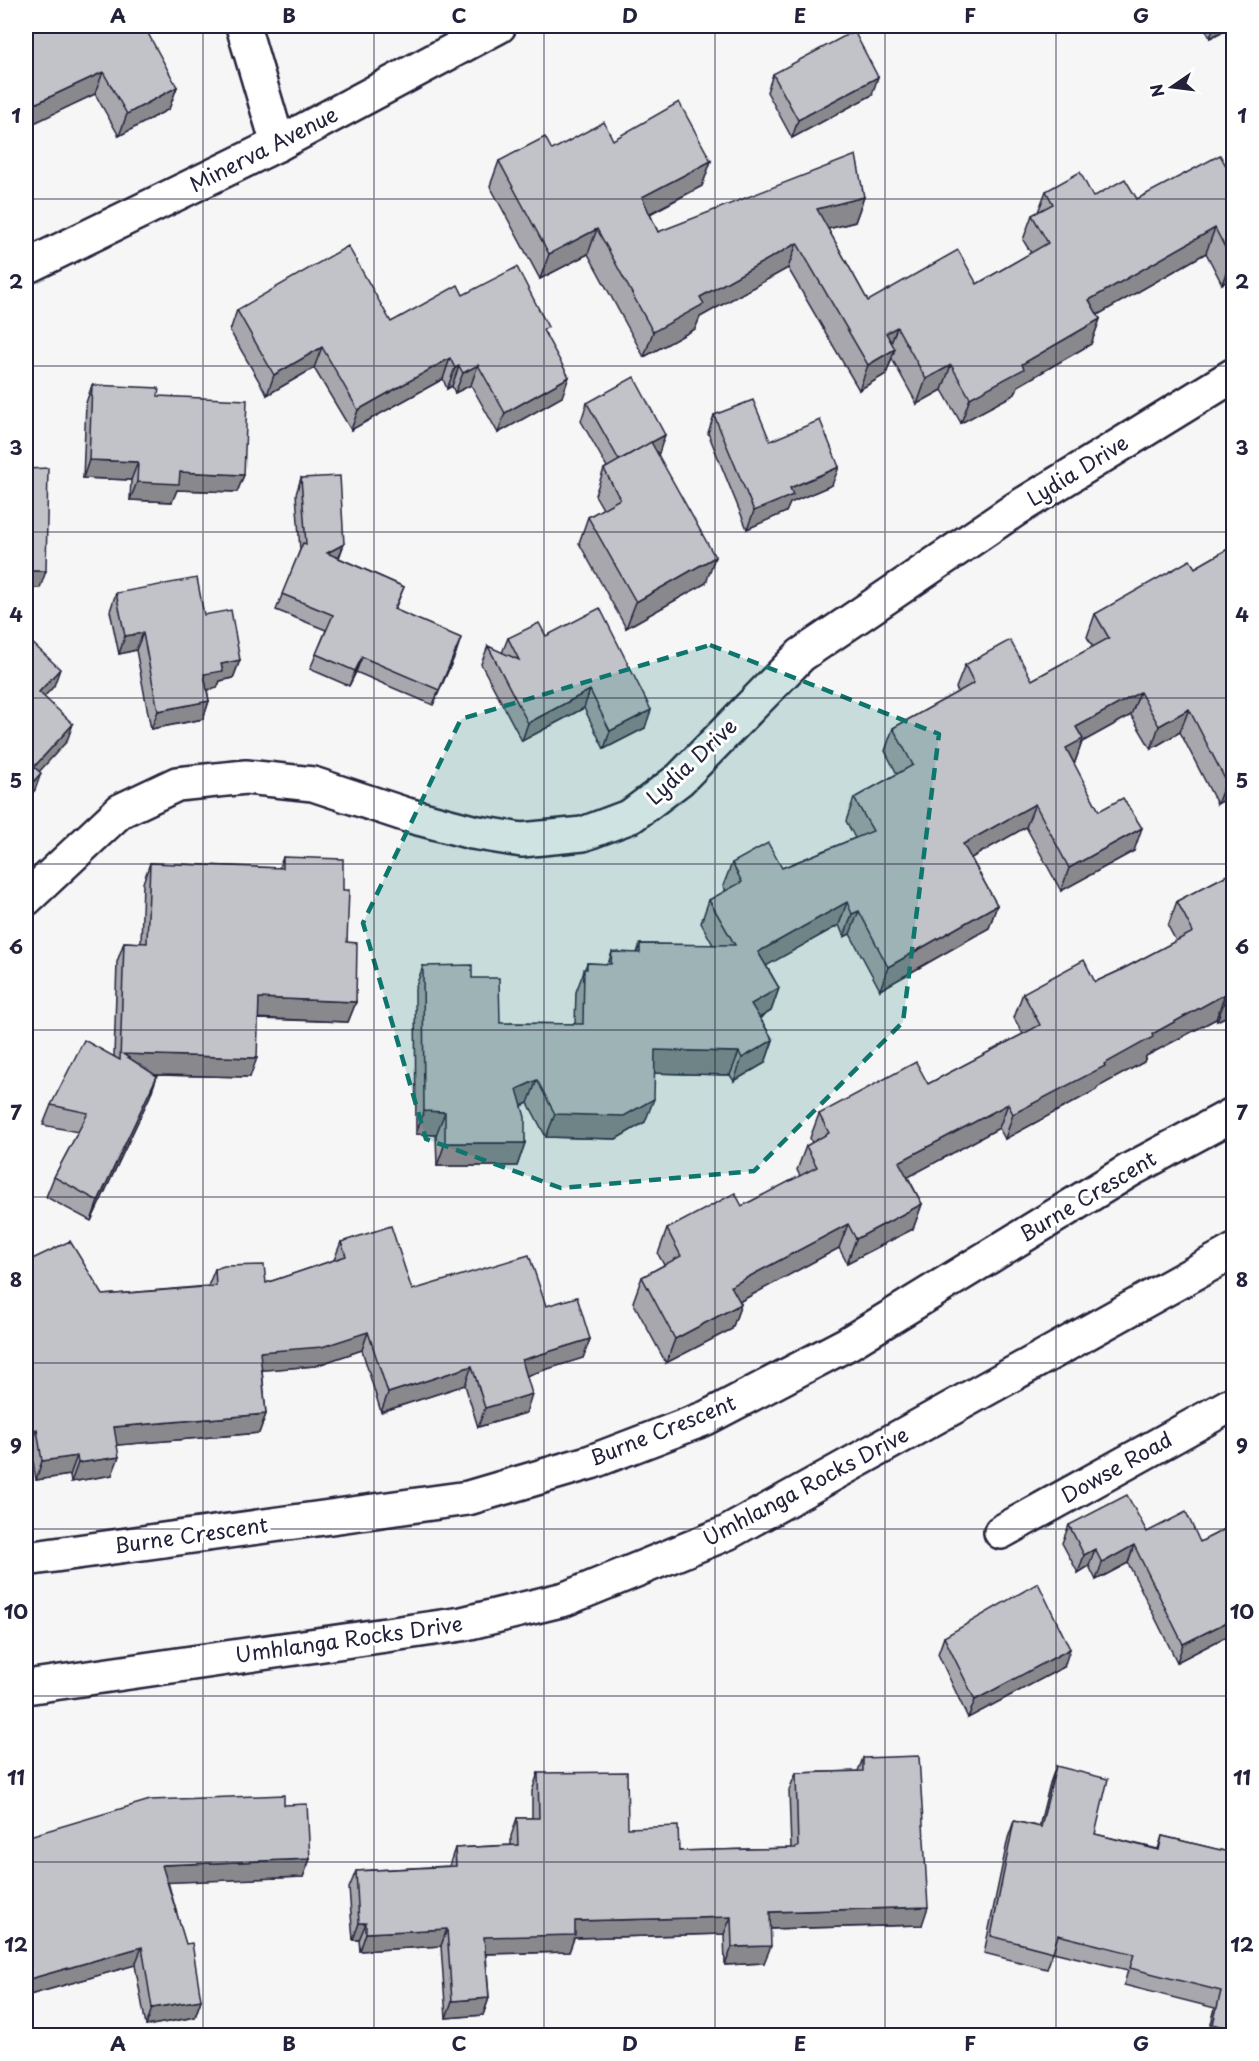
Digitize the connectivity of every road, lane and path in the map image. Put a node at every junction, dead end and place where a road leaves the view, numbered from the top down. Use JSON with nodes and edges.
{"nodes":[{"id":1,"x":243,"y":26,"type":"edge"},
{"id":2,"x":499,"y":26,"type":"edge"},
{"id":3,"x":278,"y":144,"type":"junction"},
{"id":4,"x":26,"y":267,"type":"edge"},
{"id":5,"x":1233,"y":375,"type":"edge"},
{"id":6,"x":26,"y":899,"type":"edge"},
{"id":7,"x":1233,"y":1114,"type":"edge"},
{"id":8,"x":1233,"y":1251,"type":"edge"},
{"id":9,"x":1233,"y":1403,"type":"edge"},
{"id":10,"x":1001,"y":1532,"type":"dead end"},
{"id":11,"x":26,"y":1560,"type":"edge"},
{"id":12,"x":26,"y":1687,"type":"edge"}],
"edges":[{"from":1,"to":3,"type":"street"},
{"from":2,"to":3,"type":"street","name":"Minerva Avenue"},
{"from":3,"to":4,"type":"street","name":"Minerva Avenue"},
{"from":5,"to":6,"type":"street","name":"Lydia Drive"},
{"from":7,"to":11,"type":"street","name":"Burne Crescent"},
{"from":8,"to":12,"type":"street","name":"Umhlanga Rocks Drive"},
{"from":9,"to":10,"type":"street","name":"Dowse Road"}]}
